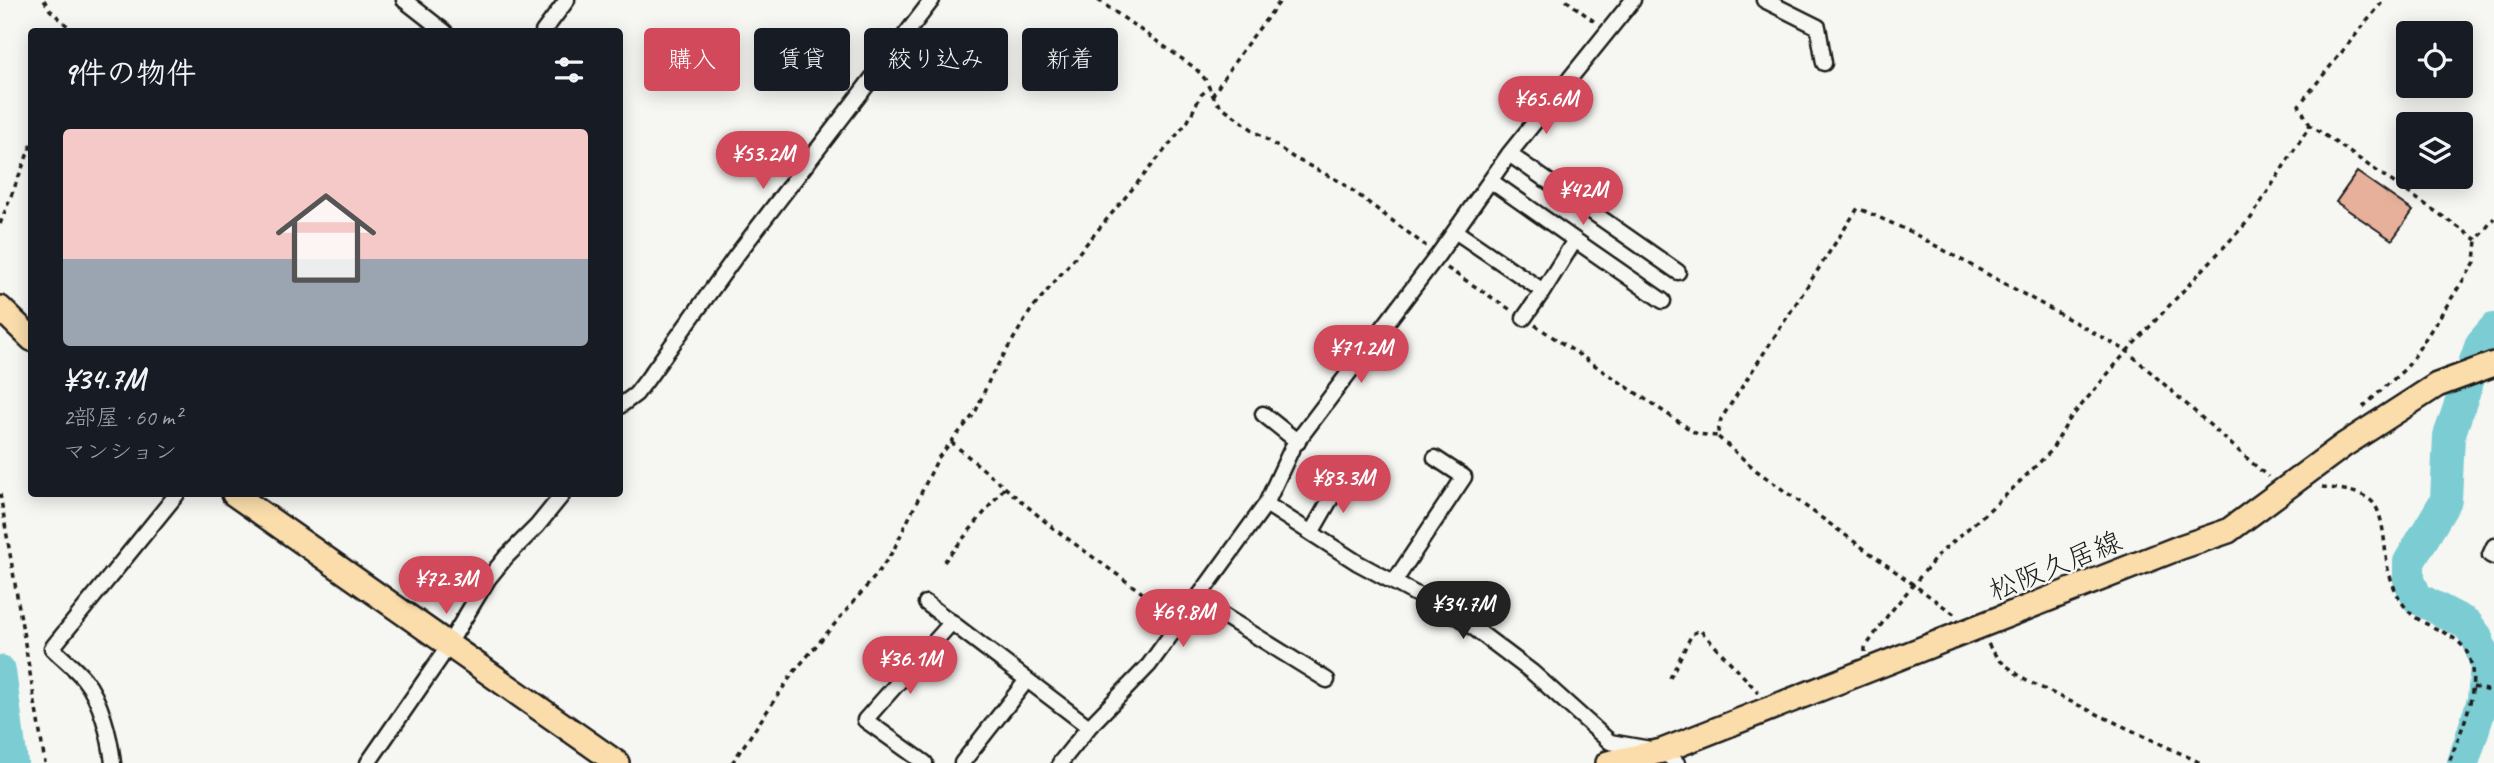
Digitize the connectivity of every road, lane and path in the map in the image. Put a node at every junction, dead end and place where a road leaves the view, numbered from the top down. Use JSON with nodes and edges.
{"nodes":[{"id":1,"x":44,"y":0,"type":"edge"},
{"id":2,"x":404,"y":0,"type":"edge"},
{"id":3,"x":567,"y":0,"type":"edge"},
{"id":4,"x":932,"y":0,"type":"edge"},
{"id":5,"x":1098,"y":0,"type":"edge"},
{"id":6,"x":1281,"y":0,"type":"edge"},
{"id":7,"x":1566,"y":0,"type":"edge"},
{"id":8,"x":1633,"y":0,"type":"edge"},
{"id":9,"x":1764,"y":0,"type":"edge"},
{"id":10,"x":2384,"y":0,"type":"edge"},
{"id":11,"x":70,"y":28,"type":"edge"},
{"id":12,"x":440,"y":28,"type":"edge"},
{"id":13,"x":546,"y":28,"type":"edge"},
{"id":14,"x":1608,"y":32,"type":"junction"},
{"id":15,"x":1824,"y":63,"type":"dead end"},
{"id":16,"x":1209,"y":88,"type":"junction"},
{"id":17,"x":1212,"y":96,"type":"junction"},
{"id":18,"x":2310,"y":125,"type":"junction"},
{"id":19,"x":28,"y":153,"type":"edge"},
{"id":20,"x":1509,"y":154,"type":"junction"},
{"id":21,"x":1491,"y":181,"type":"junction"},
{"id":22,"x":2494,"y":218,"type":"edge"},
{"id":23,"x":0,"y":224,"type":"edge"},
{"id":24,"x":1454,"y":231,"type":"junction"},
{"id":25,"x":1575,"y":240,"type":"junction"},
{"id":26,"x":2477,"y":240,"type":"junction"},
{"id":27,"x":1438,"y":255,"type":"junction"},
{"id":28,"x":1678,"y":272,"type":"dead end"},
{"id":29,"x":1543,"y":291,"type":"junction"},
{"id":30,"x":1663,"y":301,"type":"dead end"},
{"id":31,"x":0,"y":308,"type":"edge"},
{"id":32,"x":1524,"y":318,"type":"junction"},
{"id":33,"x":28,"y":335,"type":"edge"},
{"id":34,"x":2486,"y":366,"type":"edge"},
{"id":35,"x":623,"y":404,"type":"edge"},
{"id":36,"x":2358,"y":412,"type":"dead end"},
{"id":37,"x":1263,"y":414,"type":"dead end"},
{"id":38,"x":1717,"y":436,"type":"junction"},
{"id":39,"x":951,"y":442,"type":"junction"},
{"id":40,"x":1297,"y":442,"type":"junction"},
{"id":41,"x":1435,"y":458,"type":"dead end"},
{"id":42,"x":1342,"y":479,"type":"dead end"},
{"id":43,"x":1005,"y":487,"type":"junction"},
{"id":44,"x":0,"y":494,"type":"edge"},
{"id":45,"x":175,"y":497,"type":"edge"},
{"id":46,"x":238,"y":497,"type":"edge"},
{"id":47,"x":561,"y":497,"type":"edge"},
{"id":48,"x":1266,"y":504,"type":"junction"},
{"id":49,"x":1311,"y":533,"type":"junction"},
{"id":50,"x":2494,"y":546,"type":"edge"},
{"id":51,"x":2494,"y":557,"type":"edge"},
{"id":52,"x":944,"y":562,"type":"dead end"},
{"id":53,"x":1394,"y":583,"type":"junction"},
{"id":54,"x":926,"y":603,"type":"dead end"},
{"id":55,"x":1195,"y":603,"type":"junction"},
{"id":56,"x":952,"y":622,"type":"junction"},
{"id":57,"x":1181,"y":622,"type":"junction"},
{"id":58,"x":1975,"y":629,"type":"junction"},
{"id":59,"x":448,"y":645,"type":"junction"},
{"id":60,"x":1670,"y":678,"type":"dead end"},
{"id":61,"x":1027,"y":680,"type":"junction"},
{"id":62,"x":1327,"y":680,"type":"dead end"},
{"id":63,"x":2475,"y":688,"type":"dead end"},
{"id":64,"x":2494,"y":692,"type":"edge"},
{"id":65,"x":1774,"y":709,"type":"junction"},
{"id":66,"x":1089,"y":727,"type":"junction"},
{"id":67,"x":1670,"y":757,"type":"edge"},
{"id":68,"x":45,"y":763,"type":"edge"},
{"id":69,"x":113,"y":763,"type":"edge"},
{"id":70,"x":368,"y":763,"type":"edge"},
{"id":71,"x":617,"y":763,"type":"edge"},
{"id":72,"x":732,"y":763,"type":"edge"},
{"id":73,"x":925,"y":763,"type":"edge"},
{"id":74,"x":962,"y":763,"type":"edge"},
{"id":75,"x":1060,"y":763,"type":"edge"},
{"id":76,"x":1608,"y":763,"type":"edge"},
{"id":77,"x":2201,"y":763,"type":"edge"}],
"edges":[{"from":1,"to":11,"type":"path"},
{"from":2,"to":12,"type":"street"},
{"from":3,"to":13,"type":"street"},
{"from":4,"to":35,"type":"street"},
{"from":5,"to":16,"type":"path"},
{"from":6,"to":17,"type":"path"},
{"from":7,"to":14,"type":"path"},
{"from":8,"to":14,"type":"street"},
{"from":9,"to":15,"type":"street"},
{"from":10,"to":18,"type":"path"},
{"from":14,"to":20,"type":"street"},
{"from":16,"to":17,"type":"path"},
{"from":16,"to":39,"type":"path"},
{"from":17,"to":27,"type":"path"},
{"from":18,"to":26,"type":"path"},
{"from":18,"to":38,"type":"path"},
{"from":19,"to":23,"type":"path"},
{"from":20,"to":21,"type":"street"},
{"from":20,"to":28,"type":"street"},
{"from":21,"to":24,"type":"street"},
{"from":21,"to":25,"type":"street"},
{"from":22,"to":26,"type":"path"},
{"from":24,"to":27,"type":"street"},
{"from":24,"to":29,"type":"street"},
{"from":25,"to":29,"type":"street"},
{"from":25,"to":30,"type":"street"},
{"from":26,"to":36,"type":"path"},
{"from":27,"to":32,"type":"path"},
{"from":27,"to":40,"type":"street"},
{"from":29,"to":32,"type":"street"},
{"from":31,"to":33,"type":"main road"},
{"from":32,"to":38,"type":"path"},
{"from":34,"to":58,"type":"main road","name":"松阪久居線"},
{"from":37,"to":40,"type":"street"},
{"from":38,"to":58,"type":"path"},
{"from":39,"to":43,"type":"path"},
{"from":39,"to":72,"type":"path"},
{"from":40,"to":48,"type":"street"},
{"from":41,"to":53,"type":"street"},
{"from":42,"to":49,"type":"street"},
{"from":43,"to":52,"type":"path"},
{"from":43,"to":57,"type":"path"},
{"from":44,"to":68,"type":"path"},
{"from":45,"to":69,"type":"street"},
{"from":46,"to":59,"type":"main road"},
{"from":47,"to":59,"type":"street"},
{"from":48,"to":49,"type":"street"},
{"from":48,"to":55,"type":"street"},
{"from":49,"to":53,"type":"street"},
{"from":50,"to":51,"type":"street"},
{"from":53,"to":67,"type":"street"},
{"from":54,"to":56,"type":"street"},
{"from":55,"to":57,"type":"street"},
{"from":55,"to":62,"type":"street"},
{"from":56,"to":61,"type":"street"},
{"from":56,"to":73,"type":"street"},
{"from":57,"to":66,"type":"street"},
{"from":58,"to":65,"type":"main road","name":"松阪久居線"},
{"from":58,"to":77,"type":"path"},
{"from":59,"to":70,"type":"street"},
{"from":59,"to":71,"type":"main road"},
{"from":60,"to":65,"type":"path"},
{"from":61,"to":66,"type":"street"},
{"from":61,"to":74,"type":"street"},
{"from":63,"to":64,"type":"path"},
{"from":65,"to":67,"type":"main road","name":"松阪久居線"},
{"from":66,"to":75,"type":"street"},
{"from":67,"to":76,"type":"main road","name":"松阪久居線"}]}
